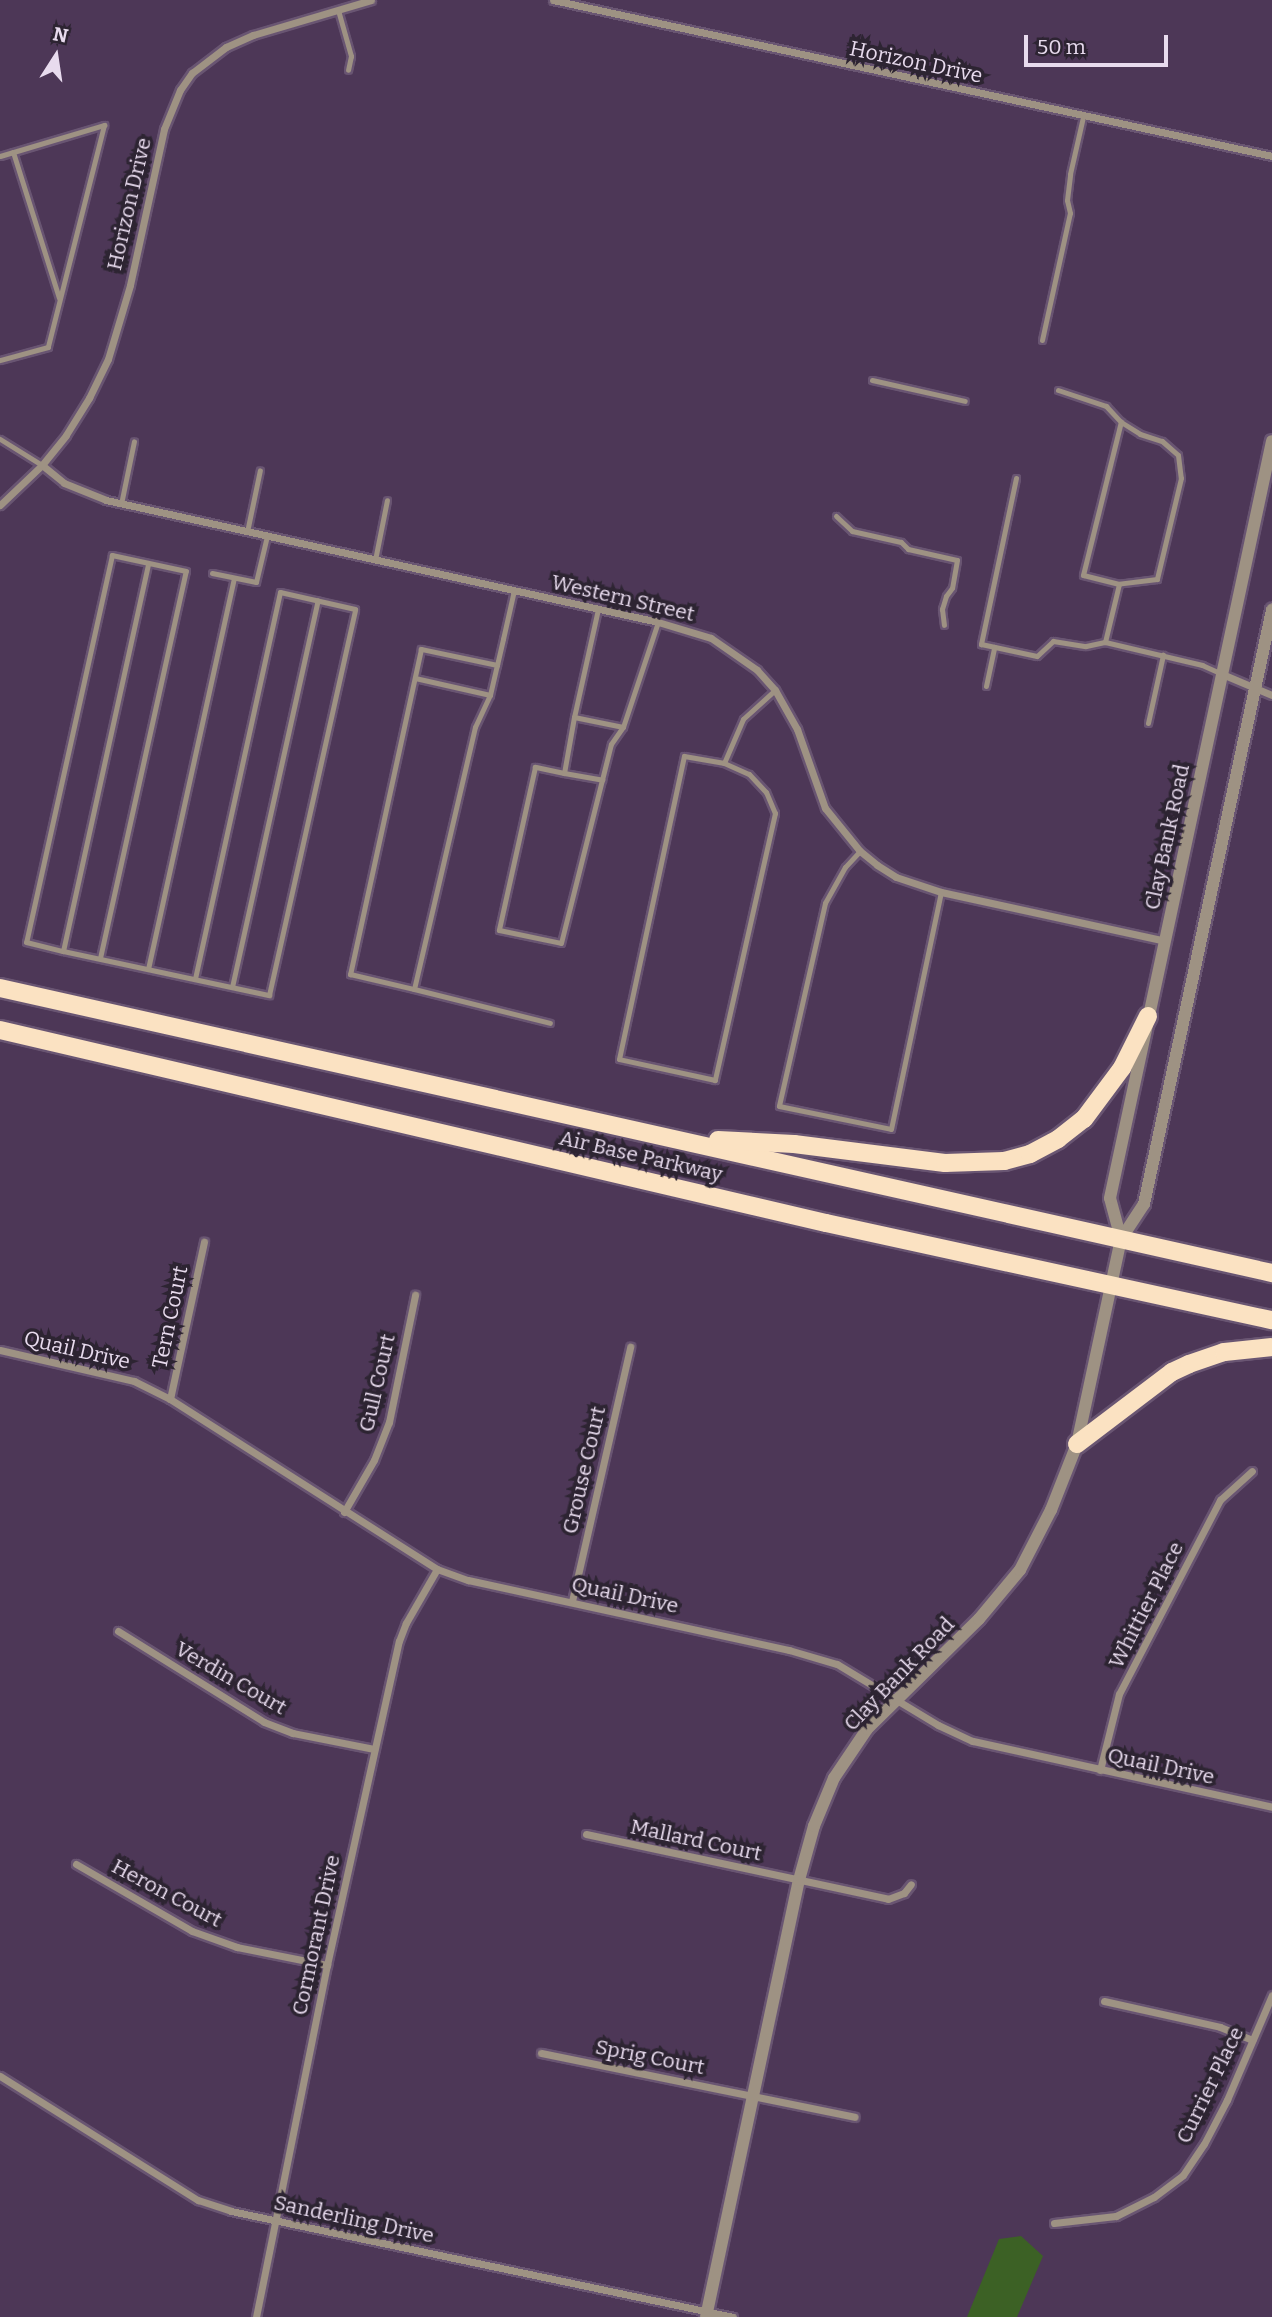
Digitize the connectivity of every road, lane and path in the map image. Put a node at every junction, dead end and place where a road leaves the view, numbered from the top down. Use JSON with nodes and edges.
{"nodes":[{"id":1,"x":371,"y":0,"type":"edge"},
{"id":2,"x":553,"y":0,"type":"edge"},
{"id":3,"x":338,"y":10,"type":"junction"},
{"id":4,"x":348,"y":70,"type":"dead end"},
{"id":5,"x":1083,"y":117,"type":"junction"},
{"id":6,"x":13,"y":152,"type":"junction"},
{"id":7,"x":0,"y":156,"type":"edge"},
{"id":8,"x":1272,"y":156,"type":"edge"},
{"id":9,"x":60,"y":301,"type":"junction"},
{"id":10,"x":1042,"y":340,"type":"dead end"},
{"id":11,"x":0,"y":360,"type":"edge"},
{"id":12,"x":872,"y":380,"type":"dead end"},
{"id":13,"x":1058,"y":390,"type":"dead end"},
{"id":14,"x":965,"y":401,"type":"dead end"},
{"id":15,"x":1121,"y":422,"type":"junction"},
{"id":16,"x":0,"y":439,"type":"edge"},
{"id":17,"x":134,"y":441,"type":"dead end"},
{"id":18,"x":1272,"y":441,"type":"edge"},
{"id":19,"x":42,"y":465,"type":"junction"},
{"id":20,"x":260,"y":470,"type":"dead end"},
{"id":21,"x":1016,"y":478,"type":"dead end"},
{"id":22,"x":387,"y":499,"type":"dead end"},
{"id":23,"x":121,"y":504,"type":"junction"},
{"id":24,"x":0,"y":505,"type":"edge"},
{"id":25,"x":836,"y":516,"type":"dead end"},
{"id":26,"x":247,"y":532,"type":"junction"},
{"id":27,"x":267,"y":536,"type":"junction"},
{"id":28,"x":375,"y":560,"type":"junction"},
{"id":29,"x":148,"y":563,"type":"junction"},
{"id":30,"x":212,"y":573,"type":"dead end"},
{"id":31,"x":234,"y":578,"type":"junction"},
{"id":32,"x":1119,"y":584,"type":"junction"},
{"id":33,"x":514,"y":590,"type":"junction"},
{"id":34,"x":318,"y":600,"type":"junction"},
{"id":35,"x":598,"y":609,"type":"junction"},
{"id":36,"x":1272,"y":610,"type":"edge"},
{"id":37,"x":658,"y":622,"type":"junction"},
{"id":38,"x":944,"y":625,"type":"dead end"},
{"id":39,"x":1105,"y":642,"type":"junction"},
{"id":40,"x":994,"y":647,"type":"junction"},
{"id":41,"x":1163,"y":655,"type":"junction"},
{"id":42,"x":497,"y":665,"type":"junction"},
{"id":43,"x":1222,"y":674,"type":"junction"},
{"id":44,"x":415,"y":678,"type":"junction"},
{"id":45,"x":986,"y":686,"type":"dead end"},
{"id":46,"x":1255,"y":687,"type":"junction"},
{"id":47,"x":775,"y":690,"type":"junction"},
{"id":48,"x":489,"y":695,"type":"junction"},
{"id":49,"x":1272,"y":695,"type":"edge"},
{"id":50,"x":574,"y":717,"type":"junction"},
{"id":51,"x":1148,"y":723,"type":"dead end"},
{"id":52,"x":623,"y":727,"type":"junction"},
{"id":53,"x":724,"y":763,"type":"junction"},
{"id":54,"x":564,"y":773,"type":"junction"},
{"id":55,"x":602,"y":780,"type":"junction"},
{"id":56,"x":860,"y":852,"type":"junction"},
{"id":57,"x":942,"y":892,"type":"junction"},
{"id":58,"x":1165,"y":941,"type":"junction"},
{"id":59,"x":63,"y":951,"type":"junction"},
{"id":60,"x":100,"y":958,"type":"junction"},
{"id":61,"x":148,"y":969,"type":"junction"},
{"id":62,"x":195,"y":979,"type":"junction"},
{"id":63,"x":232,"y":987,"type":"junction"},
{"id":64,"x":0,"y":988,"type":"edge"},
{"id":65,"x":414,"y":989,"type":"junction"},
{"id":66,"x":1149,"y":1016,"type":"junction"},
{"id":67,"x":551,"y":1023,"type":"dead end"},
{"id":68,"x":0,"y":1030,"type":"edge"},
{"id":69,"x":669,"y":1138,"type":"junction"},
{"id":70,"x":1121,"y":1239,"type":"junction"},
{"id":71,"x":204,"y":1242,"type":"dead end"},
{"id":72,"x":1272,"y":1273,"type":"edge"},
{"id":73,"x":1110,"y":1286,"type":"junction"},
{"id":74,"x":415,"y":1295,"type":"dead end"},
{"id":75,"x":1272,"y":1320,"type":"edge"},
{"id":76,"x":630,"y":1347,"type":"dead end"},
{"id":77,"x":1272,"y":1347,"type":"edge"},
{"id":78,"x":0,"y":1350,"type":"edge"},
{"id":79,"x":170,"y":1399,"type":"junction"},
{"id":80,"x":1077,"y":1444,"type":"junction"},
{"id":81,"x":1252,"y":1471,"type":"dead end"},
{"id":82,"x":344,"y":1512,"type":"junction"},
{"id":83,"x":437,"y":1569,"type":"junction"},
{"id":84,"x":572,"y":1601,"type":"junction"},
{"id":85,"x":118,"y":1631,"type":"dead end"},
{"id":86,"x":898,"y":1699,"type":"junction"},
{"id":87,"x":374,"y":1749,"type":"junction"},
{"id":88,"x":1100,"y":1770,"type":"junction"},
{"id":89,"x":1272,"y":1807,"type":"edge"},
{"id":90,"x":586,"y":1834,"type":"dead end"},
{"id":91,"x":76,"y":1864,"type":"dead end"},
{"id":92,"x":799,"y":1880,"type":"junction"},
{"id":93,"x":911,"y":1884,"type":"dead end"},
{"id":94,"x":327,"y":1965,"type":"junction"},
{"id":95,"x":1272,"y":1995,"type":"edge"},
{"id":96,"x":1104,"y":2001,"type":"dead end"},
{"id":97,"x":1253,"y":2040,"type":"junction"},
{"id":98,"x":541,"y":2053,"type":"dead end"},
{"id":99,"x":0,"y":2076,"type":"edge"},
{"id":100,"x":752,"y":2095,"type":"junction"},
{"id":101,"x":855,"y":2117,"type":"dead end"},
{"id":102,"x":275,"y":2220,"type":"junction"},
{"id":103,"x":1054,"y":2223,"type":"dead end"},
{"id":104,"x":706,"y":2314,"type":"edge"},
{"id":105,"x":256,"y":2317,"type":"edge"},
{"id":106,"x":733,"y":2317,"type":"edge"}],
"edges":[{"from":1,"to":3,"type":"street","name":"Horizon Drive"},
{"from":2,"to":5,"type":"street","name":"Horizon Drive"},
{"from":3,"to":4,"type":"lane"},
{"from":3,"to":19,"type":"street","name":"Horizon Drive"},
{"from":5,"to":8,"type":"street","name":"Horizon Drive"},
{"from":5,"to":10,"type":"lane"},
{"from":6,"to":7,"type":"lane"},
{"from":6,"to":9,"type":"lane"},
{"from":6,"to":9,"type":"lane"},
{"from":9,"to":11,"type":"lane"},
{"from":12,"to":14,"type":"lane"},
{"from":13,"to":15,"type":"lane"},
{"from":15,"to":32,"type":"lane"},
{"from":15,"to":32,"type":"lane"},
{"from":16,"to":19,"type":"lane"},
{"from":17,"to":23,"type":"lane"},
{"from":18,"to":43,"type":"street","name":"Clay Bank Road"},
{"from":19,"to":23,"type":"street","name":"Western Street"},
{"from":19,"to":24,"type":"street","name":"Horizon Drive"},
{"from":20,"to":26,"type":"lane"},
{"from":21,"to":40,"type":"lane"},
{"from":22,"to":28,"type":"lane"},
{"from":23,"to":26,"type":"street","name":"Western Street"},
{"from":25,"to":38,"type":"lane"},
{"from":26,"to":27,"type":"street","name":"Western Street"},
{"from":27,"to":28,"type":"street","name":"Western Street"},
{"from":27,"to":31,"type":"lane"},
{"from":28,"to":33,"type":"street","name":"Western Street"},
{"from":29,"to":59,"type":"lane"},
{"from":29,"to":59,"type":"lane"},
{"from":29,"to":60,"type":"lane"},
{"from":30,"to":31,"type":"lane"},
{"from":31,"to":61,"type":"lane"},
{"from":32,"to":39,"type":"lane"},
{"from":33,"to":35,"type":"street","name":"Western Street"},
{"from":33,"to":42,"type":"lane"},
{"from":34,"to":62,"type":"lane"},
{"from":34,"to":63,"type":"lane"},
{"from":34,"to":63,"type":"lane"},
{"from":35,"to":37,"type":"street","name":"Western Street"},
{"from":35,"to":50,"type":"lane"},
{"from":36,"to":46,"type":"street","name":"Clay Bank Road"},
{"from":37,"to":47,"type":"street","name":"Western Street"},
{"from":37,"to":52,"type":"lane"},
{"from":39,"to":40,"type":"lane"},
{"from":39,"to":41,"type":"lane"},
{"from":40,"to":45,"type":"lane"},
{"from":41,"to":43,"type":"lane"},
{"from":41,"to":51,"type":"lane"},
{"from":42,"to":44,"type":"lane"},
{"from":42,"to":48,"type":"lane"},
{"from":43,"to":46,"type":"street"},
{"from":43,"to":58,"type":"street","name":"Clay Bank Road"},
{"from":44,"to":48,"type":"lane"},
{"from":44,"to":65,"type":"lane"},
{"from":46,"to":49,"type":"street"},
{"from":46,"to":70,"type":"street","name":"Clay Bank Road"},
{"from":47,"to":53,"type":"lane"},
{"from":47,"to":56,"type":"street","name":"Western Street"},
{"from":48,"to":65,"type":"lane"},
{"from":50,"to":52,"type":"lane"},
{"from":50,"to":54,"type":"lane"},
{"from":52,"to":55,"type":"lane"},
{"from":53,"to":53,"type":"lane"},
{"from":54,"to":55,"type":"lane"},
{"from":54,"to":55,"type":"lane"},
{"from":56,"to":57,"type":"street","name":"Western Street"},
{"from":56,"to":57,"type":"lane"},
{"from":57,"to":58,"type":"street","name":"Western Street"},
{"from":58,"to":66,"type":"street","name":"Clay Bank Road"},
{"from":59,"to":60,"type":"lane"},
{"from":60,"to":61,"type":"lane"},
{"from":61,"to":62,"type":"lane"},
{"from":62,"to":63,"type":"lane"},
{"from":64,"to":69,"type":"main road","name":"Air Base Parkway"},
{"from":65,"to":67,"type":"lane"},
{"from":66,"to":69,"type":"main road"},
{"from":66,"to":70,"type":"street","name":"Clay Bank Road"},
{"from":68,"to":73,"type":"main road","name":"Air Base Parkway"},
{"from":69,"to":70,"type":"main road","name":"Air Base Parkway"},
{"from":70,"to":72,"type":"main road","name":"Air Base Parkway"},
{"from":70,"to":73,"type":"street","name":"Clay Bank Road"},
{"from":71,"to":79,"type":"street","name":"Tern Court"},
{"from":73,"to":75,"type":"main road","name":"Air Base Parkway"},
{"from":73,"to":80,"type":"street","name":"Clay Bank Road"},
{"from":74,"to":82,"type":"street","name":"Gull Court"},
{"from":76,"to":84,"type":"street","name":"Grouse Court"},
{"from":77,"to":80,"type":"main road"},
{"from":78,"to":79,"type":"street","name":"Quail Drive"},
{"from":79,"to":82,"type":"street","name":"Quail Drive"},
{"from":80,"to":86,"type":"street","name":"Clay Bank Road"},
{"from":81,"to":88,"type":"street","name":"Whittier Place"},
{"from":82,"to":83,"type":"street","name":"Quail Drive"},
{"from":83,"to":84,"type":"street","name":"Quail Drive"},
{"from":83,"to":87,"type":"street","name":"Cormorant Drive"},
{"from":84,"to":86,"type":"street","name":"Quail Drive"},
{"from":85,"to":87,"type":"street","name":"Verdin Court"},
{"from":86,"to":88,"type":"street","name":"Quail Drive"},
{"from":86,"to":92,"type":"street","name":"Clay Bank Road"},
{"from":87,"to":94,"type":"street","name":"Cormorant Drive"},
{"from":88,"to":89,"type":"street","name":"Quail Drive"},
{"from":90,"to":92,"type":"street","name":"Mallard Court"},
{"from":91,"to":94,"type":"street","name":"Heron Court"},
{"from":92,"to":93,"type":"street","name":"Mallard Court"},
{"from":92,"to":100,"type":"street","name":"Clay Bank Road"},
{"from":94,"to":102,"type":"street","name":"Cormorant Drive"},
{"from":95,"to":97,"type":"street","name":"Currier Place"},
{"from":96,"to":97,"type":"street"},
{"from":97,"to":103,"type":"street","name":"Currier Place"},
{"from":98,"to":100,"type":"street","name":"Sprig Court"},
{"from":99,"to":102,"type":"street","name":"Sanderling Drive"},
{"from":100,"to":101,"type":"street","name":"Sprig Court"},
{"from":100,"to":104,"type":"street","name":"Clay Bank Road"},
{"from":102,"to":104,"type":"street","name":"Sanderling Drive"},
{"from":102,"to":105,"type":"street","name":"Cormorant Drive"},
{"from":104,"to":106,"type":"street","name":"Sanderling Drive"}]}
